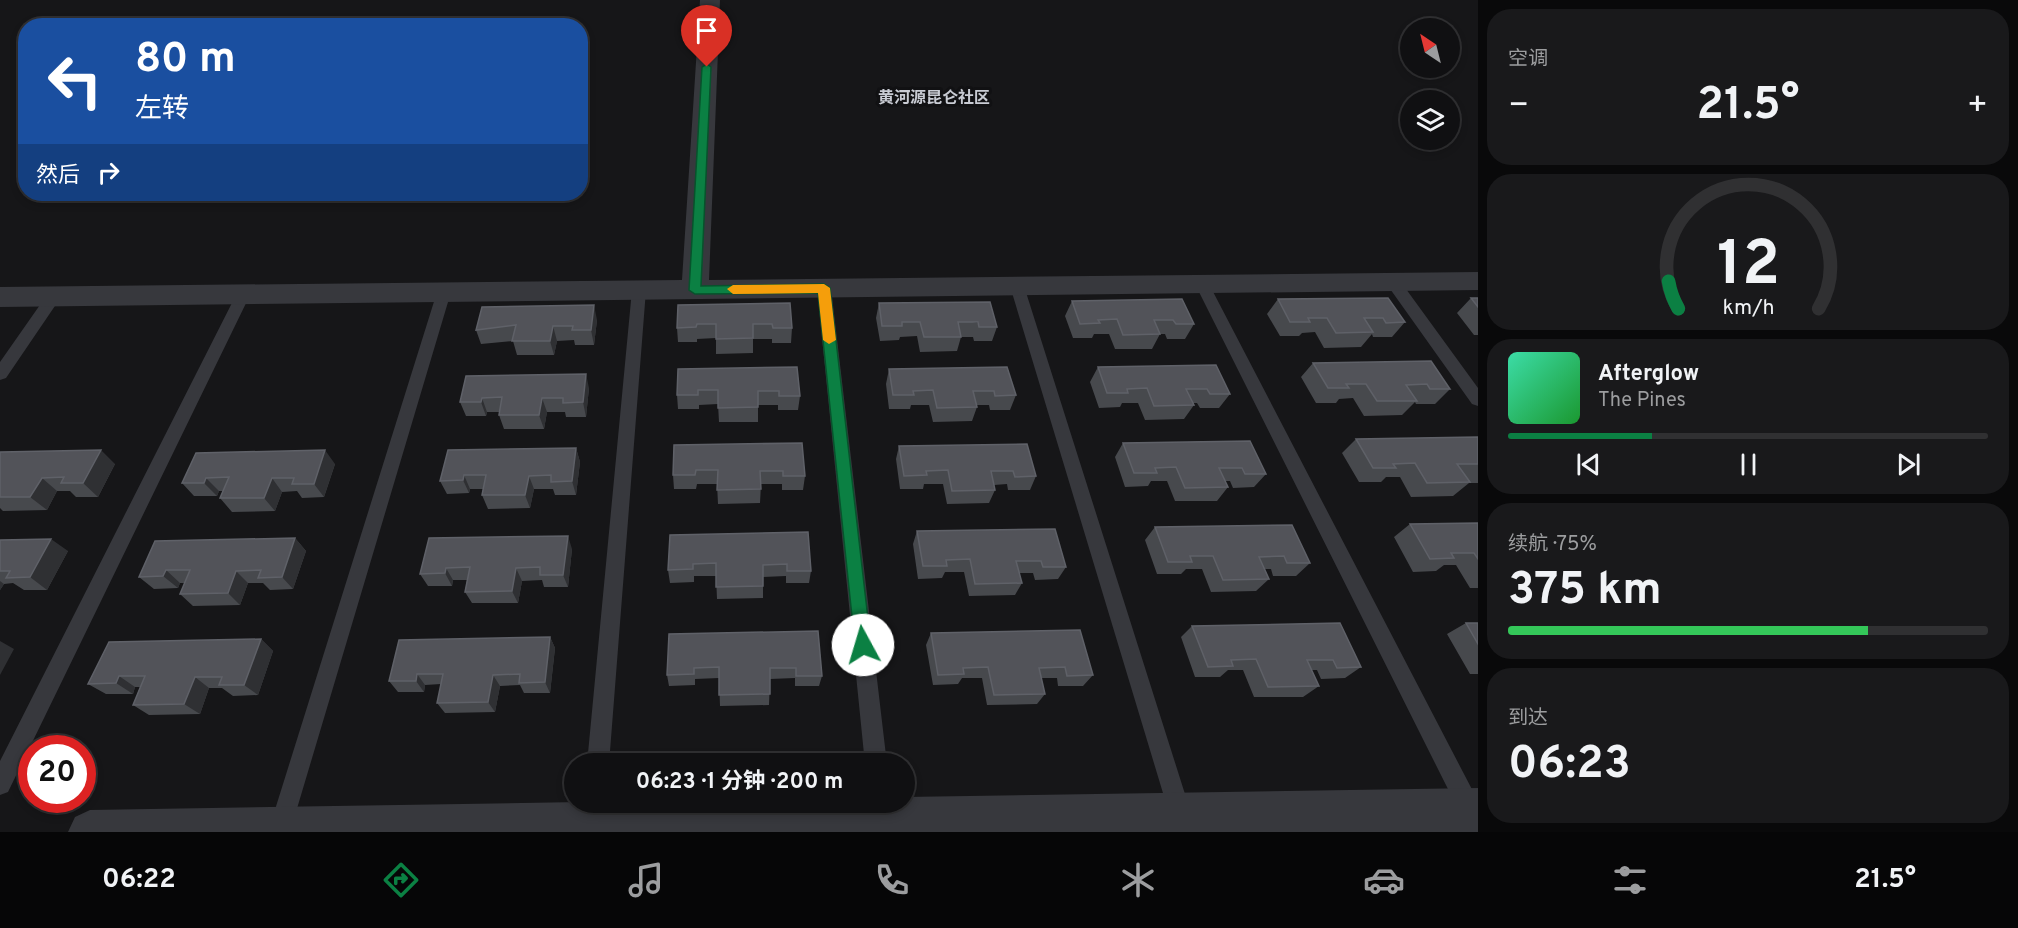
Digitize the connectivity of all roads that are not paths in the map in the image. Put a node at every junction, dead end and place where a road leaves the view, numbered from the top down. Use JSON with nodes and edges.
{"nodes":[{"id":1,"x":710,"y":0,"type":"edge"},
{"id":2,"x":1478,"y":281,"type":"edge"},
{"id":3,"x":1393,"y":282,"type":"junction"},
{"id":4,"x":1202,"y":284,"type":"junction"},
{"id":5,"x":1017,"y":286,"type":"junction"},
{"id":6,"x":824,"y":288,"type":"junction"},
{"id":7,"x":639,"y":290,"type":"junction"},
{"id":8,"x":695,"y":290,"type":"junction"},
{"id":9,"x":444,"y":292,"type":"junction"},
{"id":10,"x":243,"y":295,"type":"junction"},
{"id":11,"x":0,"y":297,"type":"edge"},
{"id":12,"x":54,"y":297,"type":"junction"},
{"id":13,"x":0,"y":374,"type":"edge"},
{"id":14,"x":1478,"y":400,"type":"edge"},
{"id":15,"x":599,"y":753,"type":"edge"},
{"id":16,"x":875,"y":753,"type":"edge"},
{"id":17,"x":0,"y":784,"type":"edge"},
{"id":18,"x":1474,"y":810,"type":"edge"},
{"id":19,"x":915,"y":811,"type":"edge"},
{"id":20,"x":594,"y":813,"type":"edge"},
{"id":21,"x":1180,"y":814,"type":"junction"},
{"id":22,"x":280,"y":831,"type":"edge"},
{"id":23,"x":90,"y":832,"type":"edge"}],
"edges":[{"from":1,"to":8,"type":"street"},
{"from":2,"to":3,"type":"street"},
{"from":3,"to":4,"type":"street"},
{"from":3,"to":14,"type":"lane"},
{"from":4,"to":5,"type":"street"},
{"from":4,"to":18,"type":"lane"},
{"from":5,"to":6,"type":"street"},
{"from":5,"to":21,"type":"lane"},
{"from":6,"to":8,"type":"street"},
{"from":6,"to":16,"type":"lane"},
{"from":7,"to":8,"type":"street"},
{"from":7,"to":9,"type":"street"},
{"from":7,"to":15,"type":"lane"},
{"from":9,"to":10,"type":"street"},
{"from":9,"to":22,"type":"lane"},
{"from":10,"to":12,"type":"street"},
{"from":10,"to":17,"type":"lane"},
{"from":11,"to":12,"type":"street"},
{"from":12,"to":13,"type":"lane"},
{"from":18,"to":21,"type":"street"},
{"from":19,"to":21,"type":"street"},
{"from":20,"to":22,"type":"street"},
{"from":22,"to":23,"type":"street"}]}
